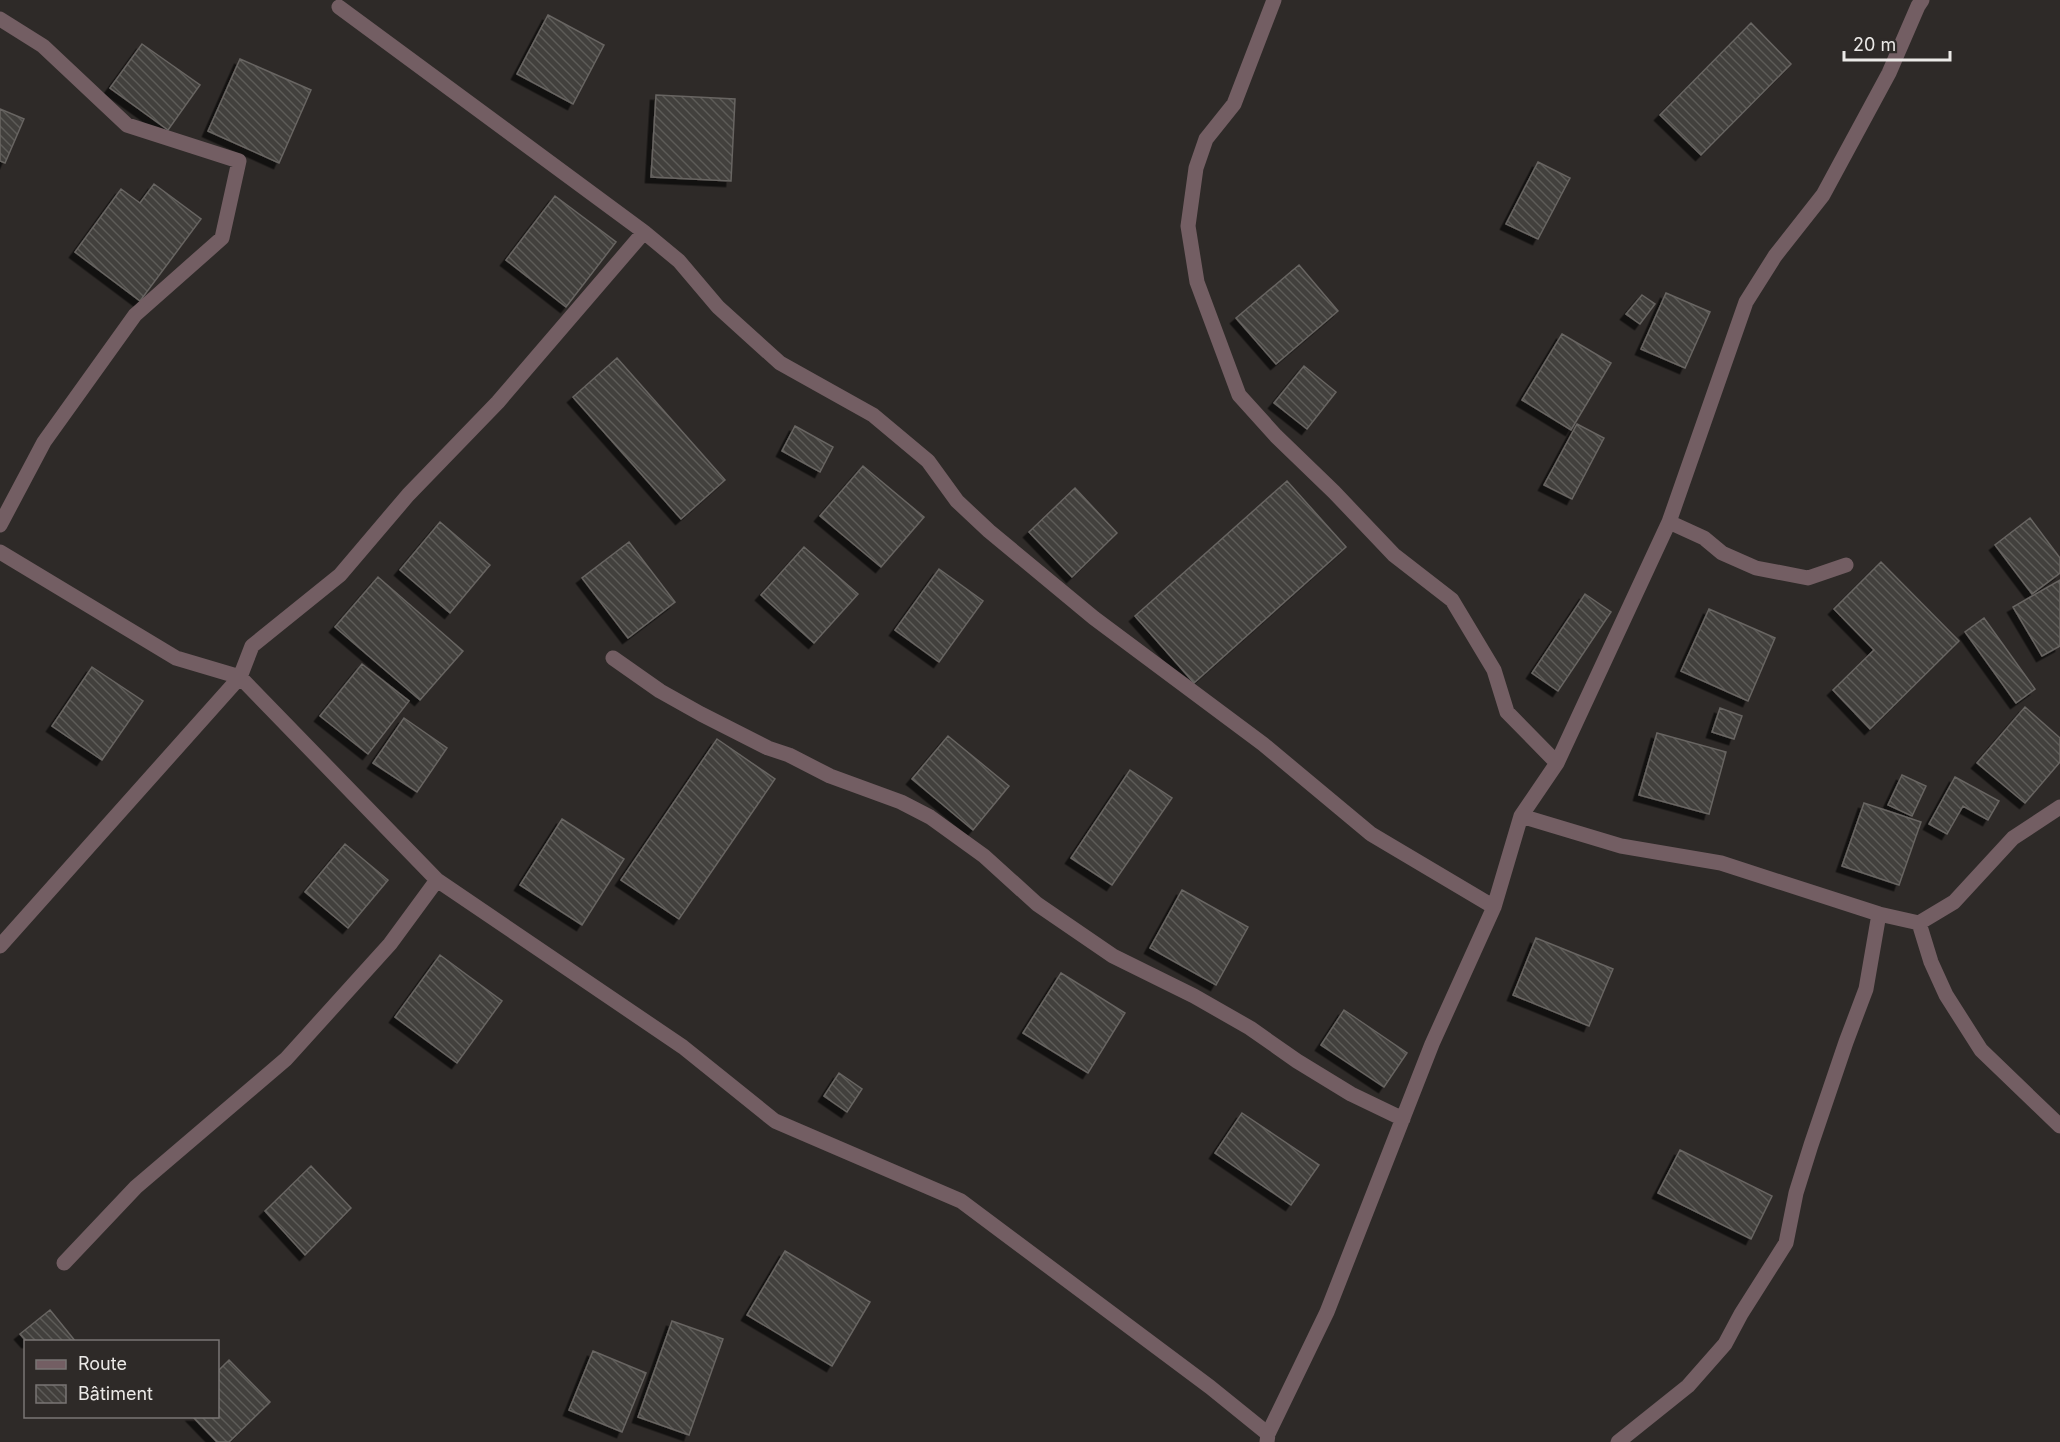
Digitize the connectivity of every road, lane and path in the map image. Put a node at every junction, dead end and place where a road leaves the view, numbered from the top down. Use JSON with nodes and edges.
{"nodes":[{"id":1,"x":1274,"y":0,"type":"edge"},
{"id":2,"x":1922,"y":0,"type":"edge"},
{"id":3,"x":339,"y":7,"type":"dead end"},
{"id":4,"x":0,"y":19,"type":"edge"},
{"id":5,"x":644,"y":232,"type":"junction"},
{"id":6,"x":1670,"y":522,"type":"junction"},
{"id":7,"x":0,"y":525,"type":"edge"},
{"id":8,"x":0,"y":552,"type":"edge"},
{"id":9,"x":1846,"y":565,"type":"dead end"},
{"id":10,"x":613,"y":658,"type":"dead end"},
{"id":11,"x":240,"y":677,"type":"junction"},
{"id":12,"x":1557,"y":763,"type":"junction"},
{"id":13,"x":2060,"y":807,"type":"edge"},
{"id":14,"x":1521,"y":816,"type":"junction"},
{"id":15,"x":437,"y":880,"type":"junction"},
{"id":16,"x":1494,"y":907,"type":"junction"},
{"id":17,"x":1879,"y":914,"type":"junction"},
{"id":18,"x":1919,"y":923,"type":"junction"},
{"id":19,"x":0,"y":946,"type":"edge"},
{"id":20,"x":1403,"y":1119,"type":"junction"},
{"id":21,"x":2060,"y":1126,"type":"edge"},
{"id":22,"x":64,"y":1263,"type":"dead end"},
{"id":23,"x":1268,"y":1438,"type":"edge"},
{"id":24,"x":1618,"y":1442,"type":"edge"}],
"edges":[{"from":1,"to":12,"type":"street"},
{"from":2,"to":6,"type":"street"},
{"from":3,"to":5,"type":"street"},
{"from":4,"to":7,"type":"street"},
{"from":5,"to":11,"type":"street"},
{"from":5,"to":16,"type":"street"},
{"from":6,"to":9,"type":"street"},
{"from":6,"to":12,"type":"street"},
{"from":8,"to":11,"type":"street"},
{"from":10,"to":20,"type":"street"},
{"from":11,"to":15,"type":"street"},
{"from":11,"to":19,"type":"street"},
{"from":12,"to":14,"type":"street"},
{"from":13,"to":18,"type":"street"},
{"from":14,"to":16,"type":"street"},
{"from":14,"to":17,"type":"street"},
{"from":15,"to":22,"type":"street"},
{"from":15,"to":23,"type":"street"},
{"from":16,"to":20,"type":"street"},
{"from":17,"to":18,"type":"street"},
{"from":17,"to":24,"type":"street"},
{"from":18,"to":21,"type":"street"},
{"from":20,"to":23,"type":"street"}]}
